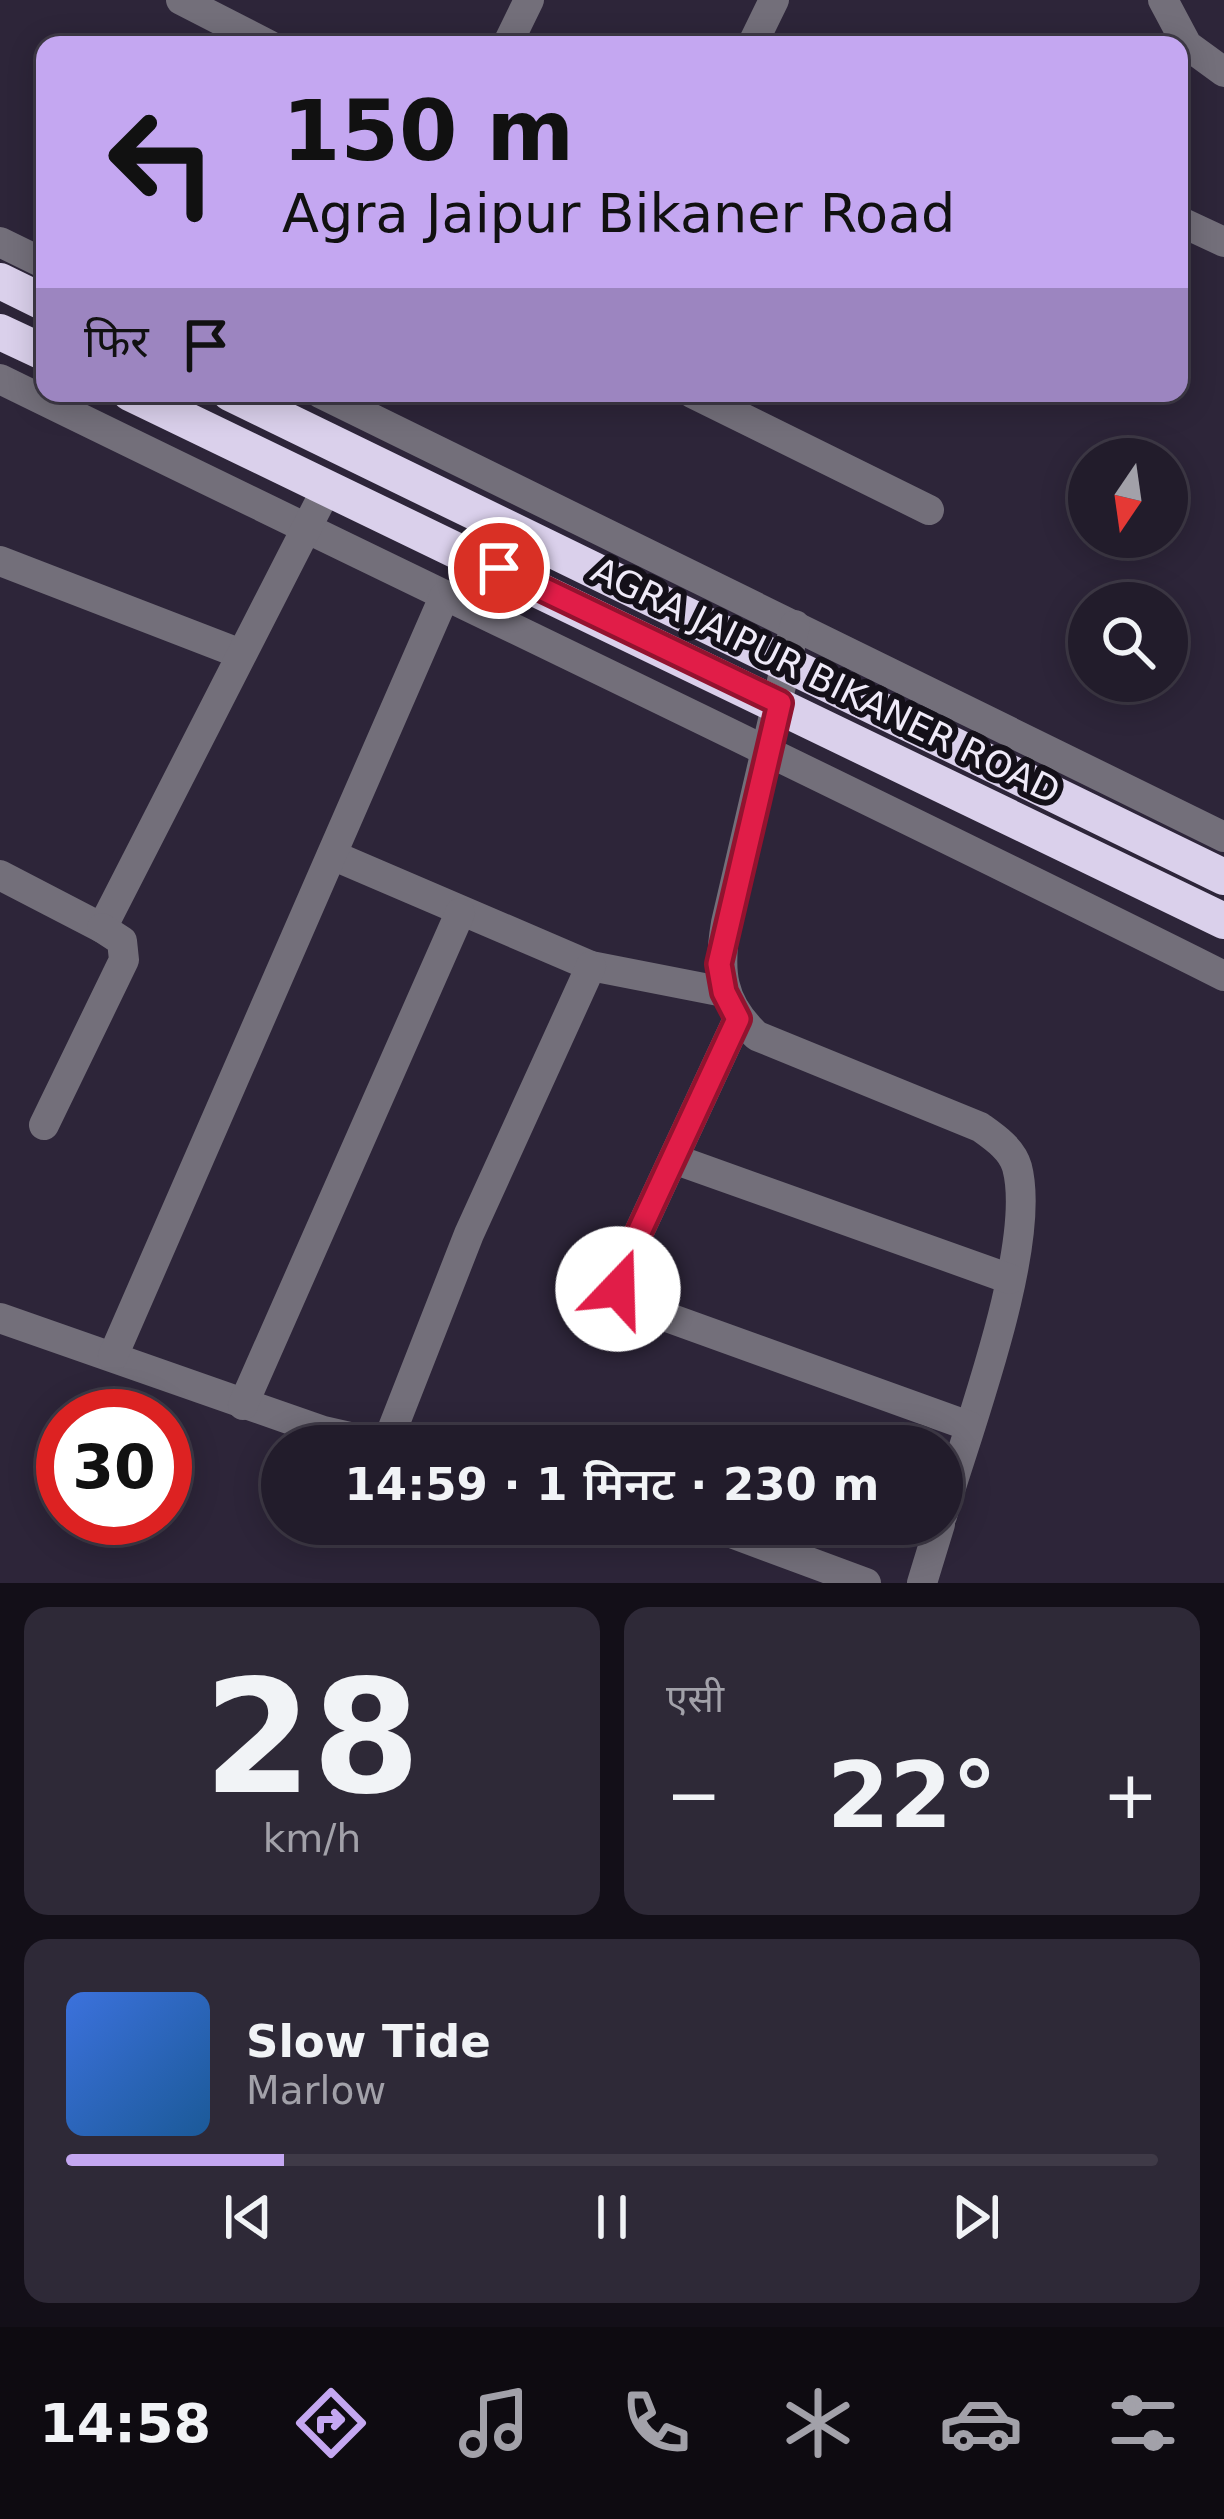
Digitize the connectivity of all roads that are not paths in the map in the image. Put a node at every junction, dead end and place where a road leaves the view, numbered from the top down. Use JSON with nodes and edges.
{"nodes":[{"id":1,"x":181,"y":0,"type":"edge"},
{"id":2,"x":529,"y":0,"type":"edge"},
{"id":3,"x":774,"y":0,"type":"edge"},
{"id":4,"x":1162,"y":0,"type":"edge"},
{"id":5,"x":251,"y":36,"type":"edge"},
{"id":6,"x":511,"y":36,"type":"edge"},
{"id":7,"x":756,"y":36,"type":"edge"},
{"id":8,"x":1182,"y":36,"type":"edge"},
{"id":9,"x":1188,"y":46,"type":"edge"},
{"id":10,"x":1224,"y":72,"type":"edge"},
{"id":11,"x":1188,"y":225,"type":"edge"},
{"id":12,"x":0,"y":242,"type":"edge"},
{"id":13,"x":1224,"y":242,"type":"edge"},
{"id":14,"x":36,"y":259,"type":"edge"},
{"id":15,"x":0,"y":281,"type":"edge"},
{"id":16,"x":36,"y":299,"type":"edge"},
{"id":17,"x":0,"y":332,"type":"edge"},
{"id":18,"x":36,"y":349,"type":"edge"},
{"id":19,"x":0,"y":380,"type":"edge"},
{"id":20,"x":36,"y":398,"type":"edge"},
{"id":21,"x":45,"y":402,"type":"edge"},
{"id":22,"x":149,"y":402,"type":"edge"},
{"id":23,"x":249,"y":402,"type":"edge"},
{"id":24,"x":318,"y":402,"type":"edge"},
{"id":25,"x":338,"y":402,"type":"edge"},
{"id":26,"x":750,"y":406,"type":"edge"},
{"id":27,"x":305,"y":429,"type":"junction"},
{"id":28,"x":328,"y":486,"type":"junction"},
{"id":29,"x":929,"y":510,"type":"dead end"},
{"id":30,"x":304,"y":528,"type":"junction"},
{"id":31,"x":0,"y":561,"type":"edge"},
{"id":32,"x":444,"y":597,"type":"junction"},
{"id":33,"x":795,"y":625,"type":"junction"},
{"id":34,"x":241,"y":654,"type":"junction"},
{"id":35,"x":786,"y":664,"type":"junction"},
{"id":36,"x":780,"y":703,"type":"junction"},
{"id":37,"x":770,"y":749,"type":"junction"},
{"id":38,"x":1224,"y":837,"type":"edge"},
{"id":39,"x":332,"y":855,"type":"junction"},
{"id":40,"x":0,"y":875,"type":"edge"},
{"id":41,"x":1224,"y":878,"type":"edge"},
{"id":42,"x":460,"y":913,"type":"junction"},
{"id":43,"x":1224,"y":921,"type":"edge"},
{"id":44,"x":102,"y":928,"type":"junction"},
{"id":45,"x":591,"y":966,"type":"junction"},
{"id":46,"x":1224,"y":976,"type":"edge"},
{"id":47,"x":731,"y":1006,"type":"junction"},
{"id":48,"x":44,"y":1125,"type":"dead end"},
{"id":49,"x":674,"y":1159,"type":"junction"},
{"id":50,"x":1010,"y":1279,"type":"junction"},
{"id":51,"x":0,"y":1318,"type":"edge"},
{"id":52,"x":113,"y":1356,"type":"junction"},
{"id":53,"x":243,"y":1405,"type":"junction"},
{"id":54,"x":310,"y":1425,"type":"edge"},
{"id":55,"x":394,"y":1425,"type":"edge"},
{"id":56,"x":969,"y":1426,"type":"junction"},
{"id":57,"x":963,"y":1446,"type":"edge"},
{"id":58,"x":764,"y":1545,"type":"edge"},
{"id":59,"x":933,"y":1545,"type":"edge"},
{"id":60,"x":866,"y":1583,"type":"edge"},
{"id":61,"x":922,"y":1583,"type":"edge"}],
"edges":[{"from":1,"to":5,"type":"street"},
{"from":2,"to":6,"type":"street"},
{"from":3,"to":7,"type":"street"},
{"from":4,"to":8,"type":"street"},
{"from":9,"to":10,"type":"street"},
{"from":11,"to":13,"type":"street"},
{"from":12,"to":14,"type":"street"},
{"from":15,"to":16,"type":"highway"},
{"from":17,"to":18,"type":"highway"},
{"from":19,"to":20,"type":"street"},
{"from":21,"to":30,"type":"street"},
{"from":22,"to":28,"type":"highway","name":"AGRA JAIPUR BIKANER ROAD"},
{"from":23,"to":27,"type":"highway","name":"AGRA JAIPUR BIKANER ROAD"},
{"from":24,"to":27,"type":"street"},
{"from":25,"to":33,"type":"street"},
{"from":26,"to":29,"type":"street"},
{"from":27,"to":35,"type":"highway","name":"AGRA JAIPUR BIKANER ROAD"},
{"from":28,"to":30,"type":"street"},
{"from":28,"to":36,"type":"highway","name":"AGRA JAIPUR BIKANER ROAD"},
{"from":30,"to":32,"type":"street"},
{"from":30,"to":34,"type":"street"},
{"from":31,"to":34,"type":"street"},
{"from":32,"to":37,"type":"street"},
{"from":32,"to":39,"type":"street"},
{"from":33,"to":35,"type":"street"},
{"from":33,"to":38,"type":"street"},
{"from":34,"to":44,"type":"street"},
{"from":35,"to":36,"type":"street"},
{"from":35,"to":41,"type":"highway","name":"AGRA JAIPUR BIKANER ROAD"},
{"from":36,"to":37,"type":"street"},
{"from":36,"to":43,"type":"highway","name":"AGRA JAIPUR BIKANER ROAD"},
{"from":37,"to":46,"type":"street"},
{"from":37,"to":47,"type":"street"},
{"from":39,"to":42,"type":"street"},
{"from":39,"to":52,"type":"street"},
{"from":40,"to":44,"type":"street"},
{"from":42,"to":45,"type":"street"},
{"from":42,"to":53,"type":"street"},
{"from":44,"to":48,"type":"street"},
{"from":45,"to":47,"type":"street"},
{"from":45,"to":55,"type":"street"},
{"from":47,"to":49,"type":"street"},
{"from":47,"to":50,"type":"street"},
{"from":49,"to":50,"type":"street"},
{"from":49,"to":56,"type":"street"},
{"from":50,"to":56,"type":"street"},
{"from":51,"to":52,"type":"street"},
{"from":52,"to":53,"type":"street"},
{"from":53,"to":54,"type":"street"},
{"from":56,"to":57,"type":"street"},
{"from":58,"to":60,"type":"street"},
{"from":59,"to":61,"type":"street"}]}
